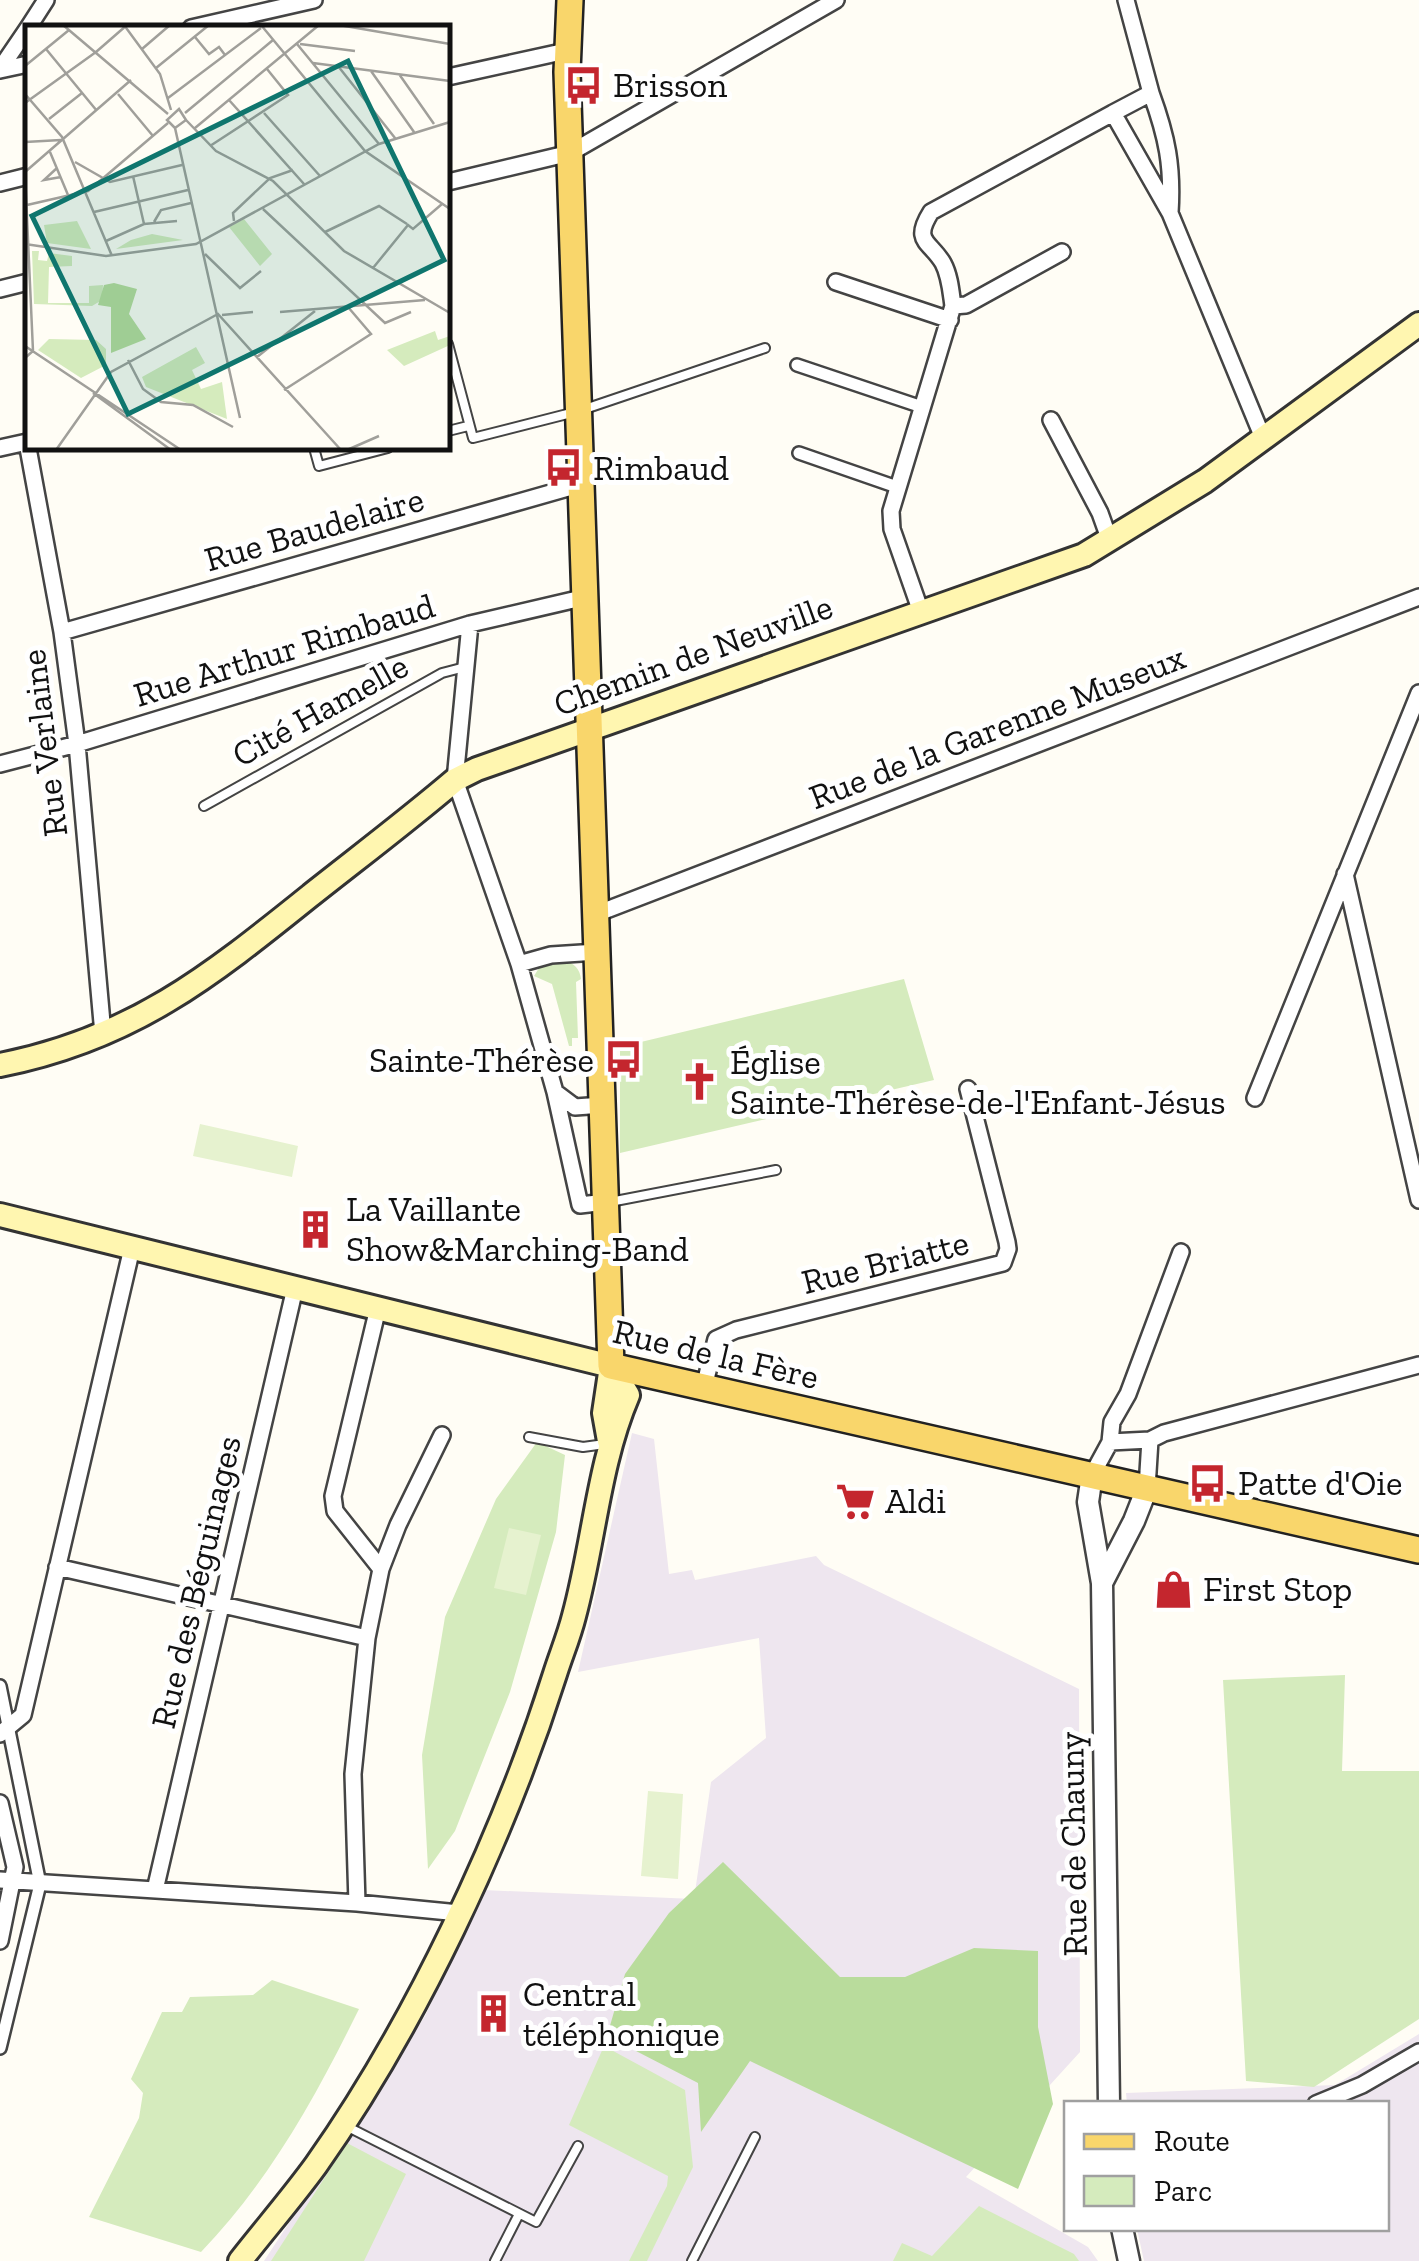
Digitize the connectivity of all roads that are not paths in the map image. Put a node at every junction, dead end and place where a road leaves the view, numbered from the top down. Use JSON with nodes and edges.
{"nodes":[{"id":1,"x":46,"y":0,"type":"edge"},
{"id":2,"x":314,"y":0,"type":"edge"},
{"id":3,"x":570,"y":0,"type":"edge"},
{"id":4,"x":836,"y":0,"type":"edge"},
{"id":5,"x":1126,"y":0,"type":"edge"},
{"id":6,"x":30,"y":25,"type":"edge"},
{"id":7,"x":204,"y":25,"type":"edge"},
{"id":8,"x":25,"y":32,"type":"edge"},
{"id":9,"x":566,"y":51,"type":"junction"},
{"id":10,"x":25,"y":65,"type":"edge"},
{"id":11,"x":0,"y":70,"type":"edge"},
{"id":12,"x":450,"y":77,"type":"edge"},
{"id":13,"x":1151,"y":93,"type":"junction"},
{"id":14,"x":1113,"y":113,"type":"junction"},
{"id":15,"x":570,"y":154,"type":"junction"},
{"id":16,"x":25,"y":177,"type":"edge"},
{"id":17,"x":450,"y":182,"type":"edge"},
{"id":18,"x":0,"y":183,"type":"edge"},
{"id":19,"x":1170,"y":213,"type":"junction"},
{"id":20,"x":1062,"y":252,"type":"dead end"},
{"id":21,"x":836,"y":282,"type":"dead end"},
{"id":22,"x":25,"y":283,"type":"edge"},
{"id":23,"x":0,"y":288,"type":"edge"},
{"id":24,"x":952,"y":313,"type":"junction"},
{"id":25,"x":1419,"y":324,"type":"edge"},
{"id":26,"x":765,"y":348,"type":"dead end"},
{"id":27,"x":450,"y":352,"type":"edge"},
{"id":28,"x":797,"y":365,"type":"dead end"},
{"id":29,"x":922,"y":407,"type":"junction"},
{"id":30,"x":579,"y":411,"type":"junction"},
{"id":31,"x":1051,"y":420,"type":"dead end"},
{"id":32,"x":468,"y":426,"type":"junction"},
{"id":33,"x":450,"y":431,"type":"edge"},
{"id":34,"x":1263,"y":438,"type":"junction"},
{"id":35,"x":25,"y":442,"type":"edge"},
{"id":36,"x":0,"y":448,"type":"edge"},
{"id":37,"x":29,"y":450,"type":"edge"},
{"id":38,"x":315,"y":450,"type":"edge"},
{"id":39,"x":380,"y":450,"type":"edge"},
{"id":40,"x":799,"y":454,"type":"dead end"},
{"id":41,"x":582,"y":484,"type":"junction"},
{"id":42,"x":896,"y":487,"type":"junction"},
{"id":43,"x":1110,"y":540,"type":"junction"},
{"id":44,"x":1419,"y":596,"type":"edge"},
{"id":45,"x":586,"y":597,"type":"junction"},
{"id":46,"x":921,"y":612,"type":"junction"},
{"id":47,"x":470,"y":624,"type":"junction"},
{"id":48,"x":62,"y":632,"type":"junction"},
{"id":49,"x":465,"y":667,"type":"junction"},
{"id":50,"x":1419,"y":693,"type":"edge"},
{"id":51,"x":590,"y":729,"type":"junction"},
{"id":52,"x":77,"y":744,"type":"junction"},
{"id":53,"x":0,"y":764,"type":"edge"},
{"id":54,"x":455,"y":780,"type":"junction"},
{"id":55,"x":204,"y":806,"type":"dead end"},
{"id":56,"x":1345,"y":874,"type":"junction"},
{"id":57,"x":596,"y":914,"type":"junction"},
{"id":58,"x":598,"y":952,"type":"junction"},
{"id":59,"x":519,"y":964,"type":"junction"},
{"id":60,"x":102,"y":1034,"type":"junction"},
{"id":61,"x":0,"y":1065,"type":"edge"},
{"id":62,"x":968,"y":1089,"type":"dead end"},
{"id":63,"x":555,"y":1092,"type":"junction"},
{"id":64,"x":1255,"y":1098,"type":"dead end"},
{"id":65,"x":603,"y":1105,"type":"junction"},
{"id":66,"x":776,"y":1170,"type":"dead end"},
{"id":67,"x":1419,"y":1200,"type":"edge"},
{"id":68,"x":606,"y":1202,"type":"junction"},
{"id":69,"x":0,"y":1214,"type":"edge"},
{"id":70,"x":132,"y":1248,"type":"junction"},
{"id":71,"x":1182,"y":1252,"type":"dead end"},
{"id":72,"x":295,"y":1288,"type":"junction"},
{"id":73,"x":378,"y":1308,"type":"junction"},
{"id":74,"x":611,"y":1366,"type":"junction"},
{"id":75,"x":1419,"y":1366,"type":"edge"},
{"id":76,"x":704,"y":1387,"type":"junction"},
{"id":77,"x":442,"y":1435,"type":"dead end"},
{"id":78,"x":529,"y":1437,"type":"dead end"},
{"id":79,"x":1150,"y":1440,"type":"junction"},
{"id":80,"x":1110,"y":1442,"type":"junction"},
{"id":81,"x":610,"y":1444,"type":"junction"},
{"id":82,"x":1092,"y":1475,"type":"junction"},
{"id":83,"x":1147,"y":1488,"type":"junction"},
{"id":84,"x":1419,"y":1550,"type":"edge"},
{"id":85,"x":58,"y":1567,"type":"junction"},
{"id":86,"x":380,"y":1569,"type":"junction"},
{"id":87,"x":1102,"y":1583,"type":"junction"},
{"id":88,"x":222,"y":1605,"type":"junction"},
{"id":89,"x":367,"y":1638,"type":"junction"},
{"id":90,"x":0,"y":1686,"type":"edge"},
{"id":91,"x":5,"y":1729,"type":"edge"},
{"id":92,"x":0,"y":1803,"type":"edge"},
{"id":93,"x":7,"y":1880,"type":"edge"},
{"id":94,"x":40,"y":1884,"type":"junction"},
{"id":95,"x":156,"y":1890,"type":"junction"},
{"id":96,"x":357,"y":1902,"type":"junction"},
{"id":97,"x":459,"y":1913,"type":"junction"},
{"id":98,"x":0,"y":1940,"type":"edge"},
{"id":99,"x":0,"y":2048,"type":"edge"},
{"id":100,"x":1419,"y":2052,"type":"edge"},
{"id":101,"x":1109,"y":2101,"type":"edge"},
{"id":102,"x":1323,"y":2101,"type":"edge"},
{"id":103,"x":342,"y":2124,"type":"junction"},
{"id":104,"x":756,"y":2137,"type":"dead end"},
{"id":105,"x":578,"y":2146,"type":"dead end"},
{"id":106,"x":518,"y":2214,"type":"junction"},
{"id":107,"x":1123,"y":2231,"type":"edge"},
{"id":108,"x":240,"y":2261,"type":"edge"},
{"id":109,"x":495,"y":2261,"type":"edge"},
{"id":110,"x":692,"y":2261,"type":"edge"},
{"id":111,"x":1129,"y":2261,"type":"edge"}],
"edges":[{"from":1,"to":6,"type":"street"},
{"from":2,"to":7,"type":"street"},
{"from":3,"to":9,"type":"main road"},
{"from":4,"to":15,"type":"street"},
{"from":5,"to":13,"type":"street"},
{"from":8,"to":11,"type":"street"},
{"from":9,"to":12,"type":"street"},
{"from":9,"to":15,"type":"main road"},
{"from":10,"to":11,"type":"street"},
{"from":13,"to":14,"type":"street"},
{"from":13,"to":19,"type":"street"},
{"from":14,"to":19,"type":"street"},
{"from":14,"to":24,"type":"street"},
{"from":15,"to":17,"type":"street"},
{"from":15,"to":30,"type":"main road"},
{"from":16,"to":18,"type":"street"},
{"from":19,"to":34,"type":"street"},
{"from":20,"to":24,"type":"street"},
{"from":21,"to":24,"type":"street"},
{"from":22,"to":23,"type":"street"},
{"from":24,"to":29,"type":"street"},
{"from":25,"to":34,"type":"main road","name":"Chemin de Neuville"},
{"from":26,"to":30,"type":"lane"},
{"from":27,"to":32,"type":"lane"},
{"from":28,"to":29,"type":"street"},
{"from":29,"to":42,"type":"street"},
{"from":30,"to":32,"type":"lane"},
{"from":30,"to":41,"type":"main road"},
{"from":31,"to":43,"type":"street"},
{"from":32,"to":33,"type":"lane"},
{"from":34,"to":43,"type":"main road","name":"Chemin de Neuville"},
{"from":35,"to":36,"type":"street","name":"Rue Verlaine"},
{"from":37,"to":48,"type":"street","name":"Rue Verlaine"},
{"from":38,"to":39,"type":"lane"},
{"from":40,"to":42,"type":"street"},
{"from":41,"to":45,"type":"main road"},
{"from":41,"to":48,"type":"street","name":"Rue Baudelaire"},
{"from":42,"to":46,"type":"street"},
{"from":43,"to":46,"type":"main road","name":"Chemin de Neuville"},
{"from":44,"to":57,"type":"street","name":"Rue de la Garenne Museux"},
{"from":45,"to":47,"type":"street","name":"Rue Arthur Rimbaud"},
{"from":45,"to":51,"type":"main road"},
{"from":46,"to":51,"type":"main road","name":"Chemin de Neuville"},
{"from":47,"to":49,"type":"street"},
{"from":47,"to":52,"type":"street","name":"Rue Arthur Rimbaud"},
{"from":48,"to":52,"type":"street","name":"Rue Verlaine"},
{"from":49,"to":54,"type":"street"},
{"from":49,"to":55,"type":"lane","name":"Cité Hamelle"},
{"from":50,"to":56,"type":"street"},
{"from":51,"to":54,"type":"main road","name":"Chemin de Neuville"},
{"from":51,"to":57,"type":"main road"},
{"from":52,"to":53,"type":"street","name":"Rue Arthur Rimbaud"},
{"from":52,"to":60,"type":"street","name":"Rue Verlaine"},
{"from":54,"to":59,"type":"street"},
{"from":54,"to":60,"type":"main road","name":"Chemin de Neuville"},
{"from":56,"to":64,"type":"street"},
{"from":56,"to":67,"type":"street"},
{"from":57,"to":58,"type":"main road"},
{"from":58,"to":59,"type":"street"},
{"from":58,"to":65,"type":"main road"},
{"from":59,"to":63,"type":"street"},
{"from":60,"to":61,"type":"main road","name":"Chemin de Neuville"},
{"from":62,"to":76,"type":"street","name":"Rue Briatte"},
{"from":63,"to":65,"type":"street"},
{"from":63,"to":68,"type":"street"},
{"from":65,"to":68,"type":"main road"},
{"from":66,"to":68,"type":"lane"},
{"from":68,"to":74,"type":"main road"},
{"from":69,"to":70,"type":"main road","name":"Rue de la Fère"},
{"from":70,"to":72,"type":"main road","name":"Rue de la Fère"},
{"from":70,"to":85,"type":"street"},
{"from":71,"to":80,"type":"street"},
{"from":72,"to":73,"type":"main road","name":"Rue de la Fère"},
{"from":72,"to":88,"type":"street","name":"Rue des Béguinages"},
{"from":73,"to":74,"type":"main road","name":"Rue de la Fère"},
{"from":73,"to":86,"type":"street"},
{"from":74,"to":76,"type":"main road","name":"Rue de la Fère"},
{"from":74,"to":81,"type":"main road"},
{"from":75,"to":79,"type":"street"},
{"from":76,"to":82,"type":"main road","name":"Rue de la Fère"},
{"from":77,"to":86,"type":"street"},
{"from":78,"to":81,"type":"lane"},
{"from":79,"to":80,"type":"street"},
{"from":79,"to":83,"type":"street"},
{"from":80,"to":82,"type":"street"},
{"from":81,"to":97,"type":"main road"},
{"from":82,"to":83,"type":"main road","name":"Rue de la Fère"},
{"from":82,"to":87,"type":"street","name":"Rue de Chauny"},
{"from":83,"to":84,"type":"main road","name":"Rue de la Fère"},
{"from":83,"to":87,"type":"street","name":"Rue de Chauny"},
{"from":85,"to":88,"type":"street"},
{"from":85,"to":91,"type":"street"},
{"from":86,"to":89,"type":"street"},
{"from":87,"to":101,"type":"street","name":"Rue de Chauny"},
{"from":88,"to":89,"type":"street"},
{"from":88,"to":95,"type":"street","name":"Rue des Béguinages"},
{"from":89,"to":96,"type":"street"},
{"from":90,"to":91,"type":"street"},
{"from":91,"to":94,"type":"street"},
{"from":92,"to":93,"type":"street"},
{"from":93,"to":94,"type":"street"},
{"from":93,"to":98,"type":"street"},
{"from":94,"to":95,"type":"street"},
{"from":94,"to":99,"type":"street"},
{"from":95,"to":96,"type":"street"},
{"from":96,"to":97,"type":"street"},
{"from":97,"to":103,"type":"main road"},
{"from":100,"to":102,"type":"street"},
{"from":103,"to":106,"type":"lane"},
{"from":103,"to":108,"type":"main road"},
{"from":104,"to":110,"type":"lane"},
{"from":105,"to":106,"type":"lane"},
{"from":106,"to":109,"type":"lane"},
{"from":107,"to":111,"type":"street"}]}
